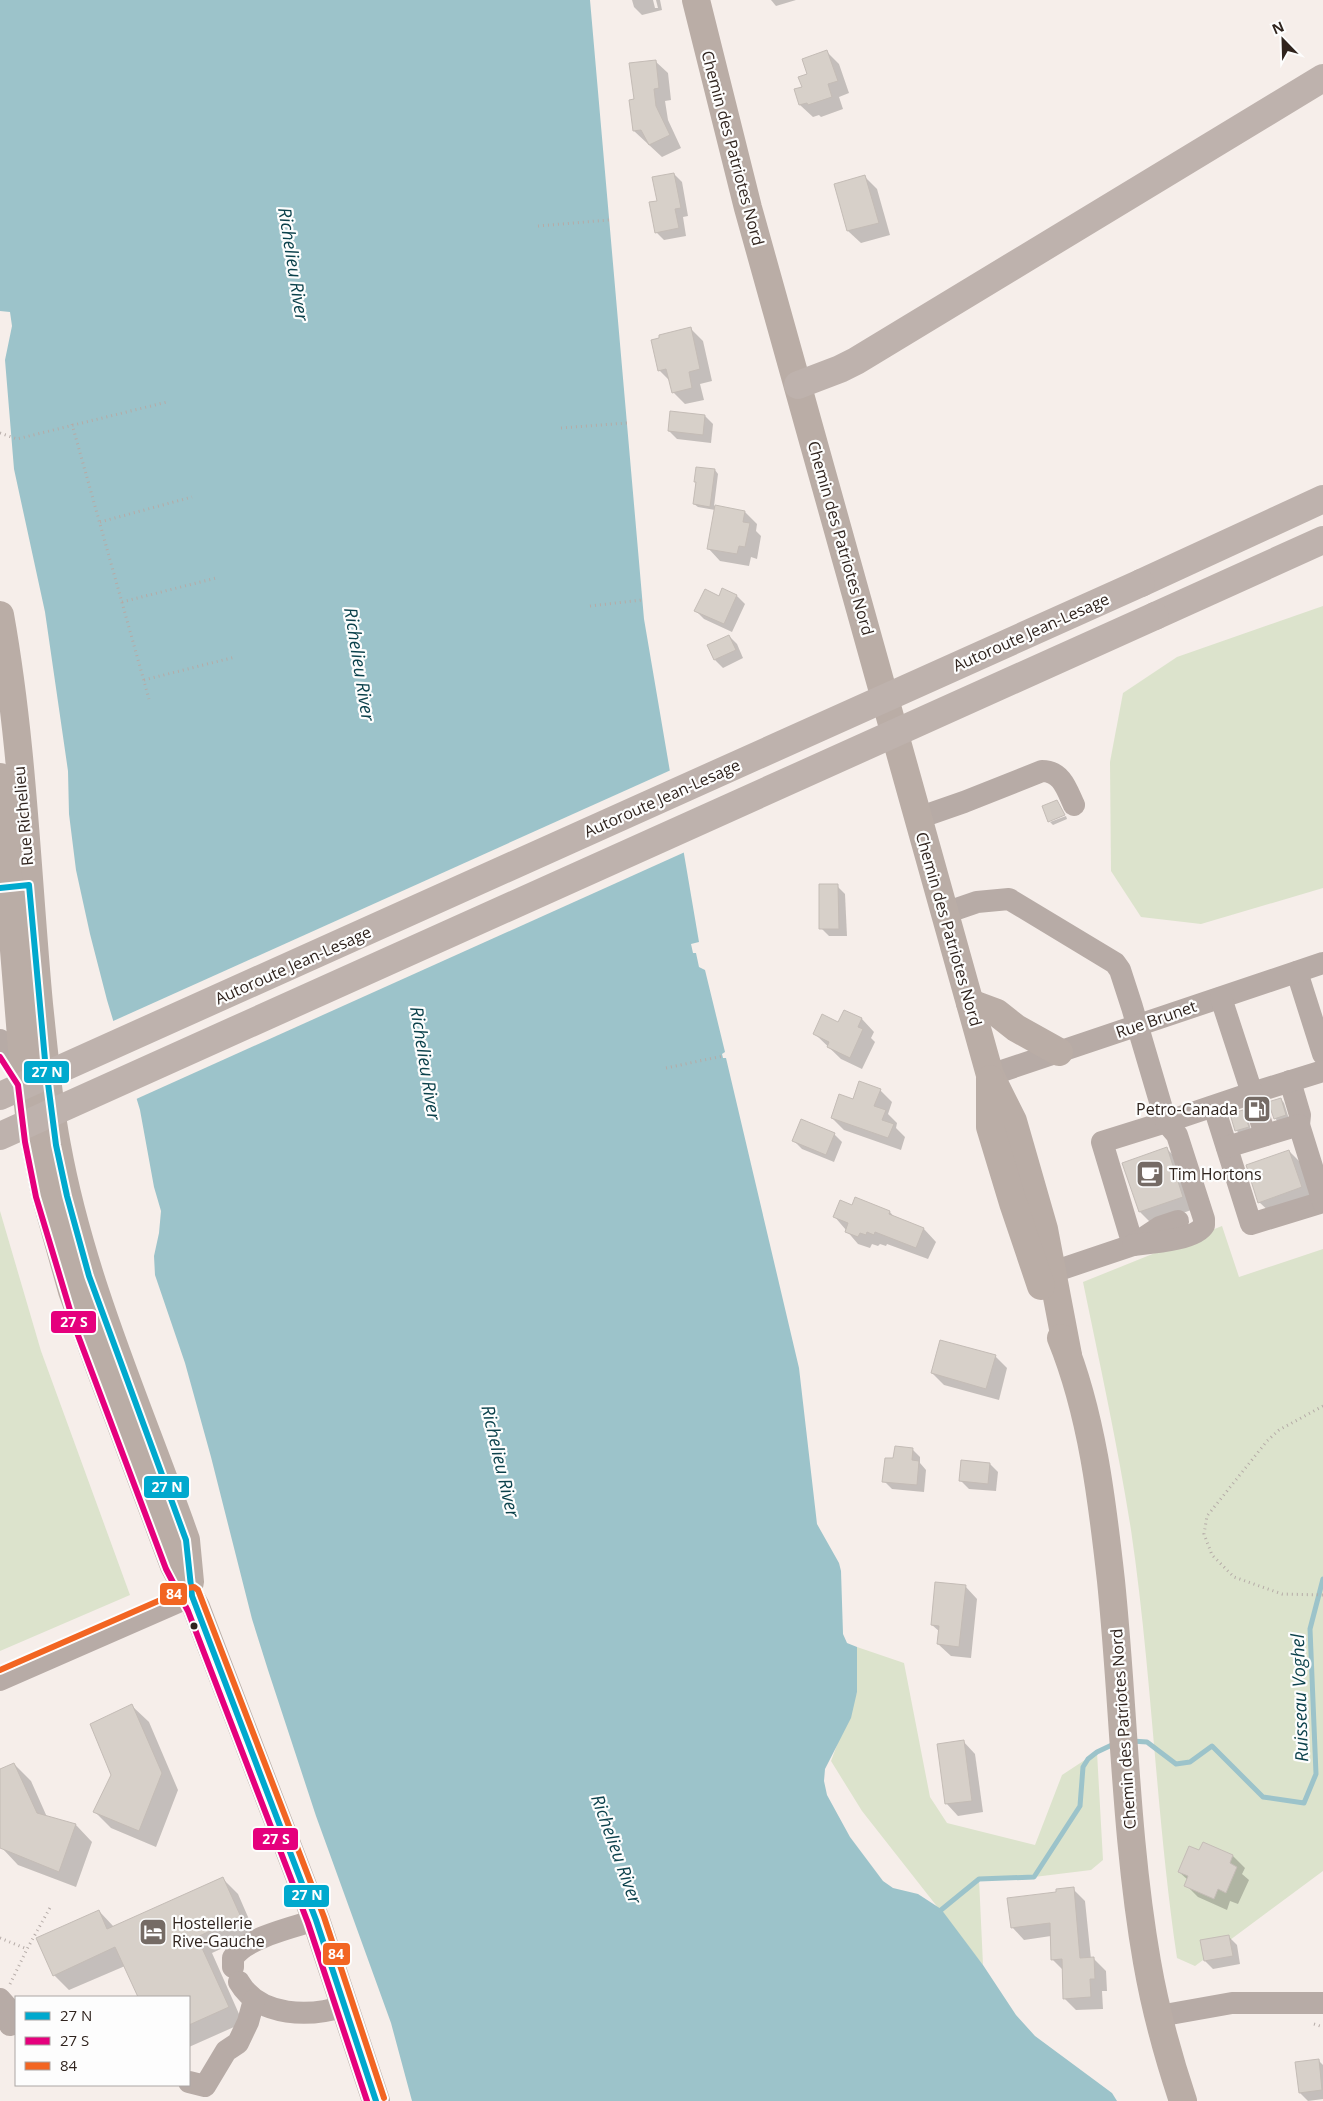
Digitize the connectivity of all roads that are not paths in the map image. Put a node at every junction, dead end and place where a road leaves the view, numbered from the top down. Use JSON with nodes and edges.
{"nodes":[{"id":1,"x":696,"y":0,"type":"edge"},
{"id":2,"x":1323,"y":78,"type":"edge"},
{"id":3,"x":798,"y":385,"type":"junction"},
{"id":4,"x":1323,"y":499,"type":"edge"},
{"id":5,"x":1323,"y":540,"type":"edge"},
{"id":6,"x":0,"y":615,"type":"edge"},
{"id":7,"x":0,"y":777,"type":"edge"},
{"id":8,"x":1074,"y":806,"type":"dead end"},
{"id":9,"x":918,"y":818,"type":"junction"},
{"id":10,"x":14,"y":896,"type":"edge"},
{"id":11,"x":945,"y":913,"type":"junction"},
{"id":12,"x":1323,"y":963,"type":"edge"},
{"id":13,"x":1296,"y":972,"type":"junction"},
{"id":14,"x":1221,"y":998,"type":"junction"},
{"id":15,"x":970,"y":1003,"type":"junction"},
{"id":16,"x":1137,"y":1026,"type":"junction"},
{"id":17,"x":0,"y":1040,"type":"edge"},
{"id":18,"x":1059,"y":1052,"type":"junction"},
{"id":19,"x":1323,"y":1054,"type":"edge"},
{"id":20,"x":1323,"y":1071,"type":"edge"},
{"id":21,"x":990,"y":1075,"type":"junction"},
{"id":22,"x":1290,"y":1081,"type":"junction"},
{"id":23,"x":26,"y":1082,"type":"junction"},
{"id":24,"x":1252,"y":1093,"type":"junction"},
{"id":25,"x":0,"y":1096,"type":"edge"},
{"id":26,"x":1214,"y":1107,"type":"junction"},
{"id":27,"x":1166,"y":1122,"type":"junction"},
{"id":28,"x":1299,"y":1124,"type":"junction"},
{"id":29,"x":1265,"y":1135,"type":"junction"},
{"id":30,"x":0,"y":1136,"type":"edge"},
{"id":31,"x":1226,"y":1147,"type":"junction"},
{"id":32,"x":1323,"y":1202,"type":"edge"},
{"id":33,"x":1178,"y":1221,"type":"dead end"},
{"id":34,"x":1134,"y":1246,"type":"junction"},
{"id":35,"x":1045,"y":1275,"type":"junction"},
{"id":36,"x":192,"y":1596,"type":"junction"},
{"id":37,"x":0,"y":1680,"type":"edge"},
{"id":38,"x":316,"y":1920,"type":"junction"},
{"id":39,"x":1,"y":2000,"type":"edge"},
{"id":40,"x":254,"y":2000,"type":"junction"},
{"id":41,"x":1323,"y":2003,"type":"edge"},
{"id":42,"x":346,"y":2006,"type":"junction"},
{"id":43,"x":1159,"y":2016,"type":"junction"},
{"id":44,"x":9,"y":2028,"type":"edge"},
{"id":45,"x":190,"y":2082,"type":"edge"},
{"id":46,"x":376,"y":2101,"type":"edge"},
{"id":47,"x":1183,"y":2101,"type":"edge"}],
"edges":[{"from":1,"to":3,"type":"main road","name":"Chemin des Patriotes Nord"},
{"from":2,"to":3,"type":"highway"},
{"from":3,"to":9,"type":"main road","name":"Chemin des Patriotes Nord"},
{"from":4,"to":25,"type":"highway","name":"Autoroute Jean-Lesage","bridge":true},
{"from":5,"to":30,"type":"highway","bridge":true},
{"from":6,"to":10,"type":"main road","name":"Rue Richelieu"},
{"from":7,"to":10,"type":"main road","name":"Rue Richelieu"},
{"from":8,"to":9,"type":"street"},
{"from":9,"to":11,"type":"main road","name":"Chemin des Patriotes Nord"},
{"from":10,"to":23,"type":"main road","name":"Rue Richelieu"},
{"from":10,"to":36,"type":"main road","name":"Rue Richelieu"},
{"from":11,"to":15,"type":"main road","name":"Chemin des Patriotes Nord"},
{"from":11,"to":16,"type":"street"},
{"from":12,"to":13,"type":"street","name":"Rue Brunet"},
{"from":13,"to":14,"type":"street","name":"Rue Brunet"},
{"from":13,"to":19,"type":"street"},
{"from":14,"to":16,"type":"street","name":"Rue Brunet"},
{"from":14,"to":24,"type":"street"},
{"from":15,"to":18,"type":"main road"},
{"from":15,"to":21,"type":"main road","name":"Chemin des Patriotes Nord"},
{"from":16,"to":18,"type":"street","name":"Rue Brunet"},
{"from":16,"to":27,"type":"street"},
{"from":17,"to":23,"type":"street"},
{"from":18,"to":21,"type":"street","name":"Rue Brunet"},
{"from":20,"to":22,"type":"street"},
{"from":21,"to":35,"type":"main road","name":"Chemin des Patriotes Nord"},
{"from":22,"to":24,"type":"street"},
{"from":22,"to":28,"type":"street"},
{"from":23,"to":36,"type":"main road","name":"Rue Richelieu"},
{"from":24,"to":26,"type":"street"},
{"from":24,"to":29,"type":"street"},
{"from":26,"to":27,"type":"street"},
{"from":26,"to":31,"type":"street"},
{"from":27,"to":34,"type":"street"},
{"from":27,"to":34,"type":"street"},
{"from":28,"to":29,"type":"street"},
{"from":28,"to":32,"type":"street"},
{"from":29,"to":31,"type":"street"},
{"from":31,"to":32,"type":"street"},
{"from":33,"to":34,"type":"street"},
{"from":34,"to":35,"type":"street"},
{"from":35,"to":43,"type":"main road","name":"Chemin des Patriotes Nord"},
{"from":36,"to":37,"type":"street"},
{"from":36,"to":38,"type":"main road","name":"Rue Richelieu"},
{"from":38,"to":40,"type":"street"},
{"from":38,"to":42,"type":"main road","name":"Rue Richelieu"},
{"from":39,"to":44,"type":"street"},
{"from":40,"to":42,"type":"street"},
{"from":40,"to":45,"type":"street"},
{"from":41,"to":43,"type":"street"},
{"from":42,"to":46,"type":"main road","name":"Rue Richelieu"},
{"from":43,"to":47,"type":"main road","name":"Chemin des Patriotes Nord"}]}
